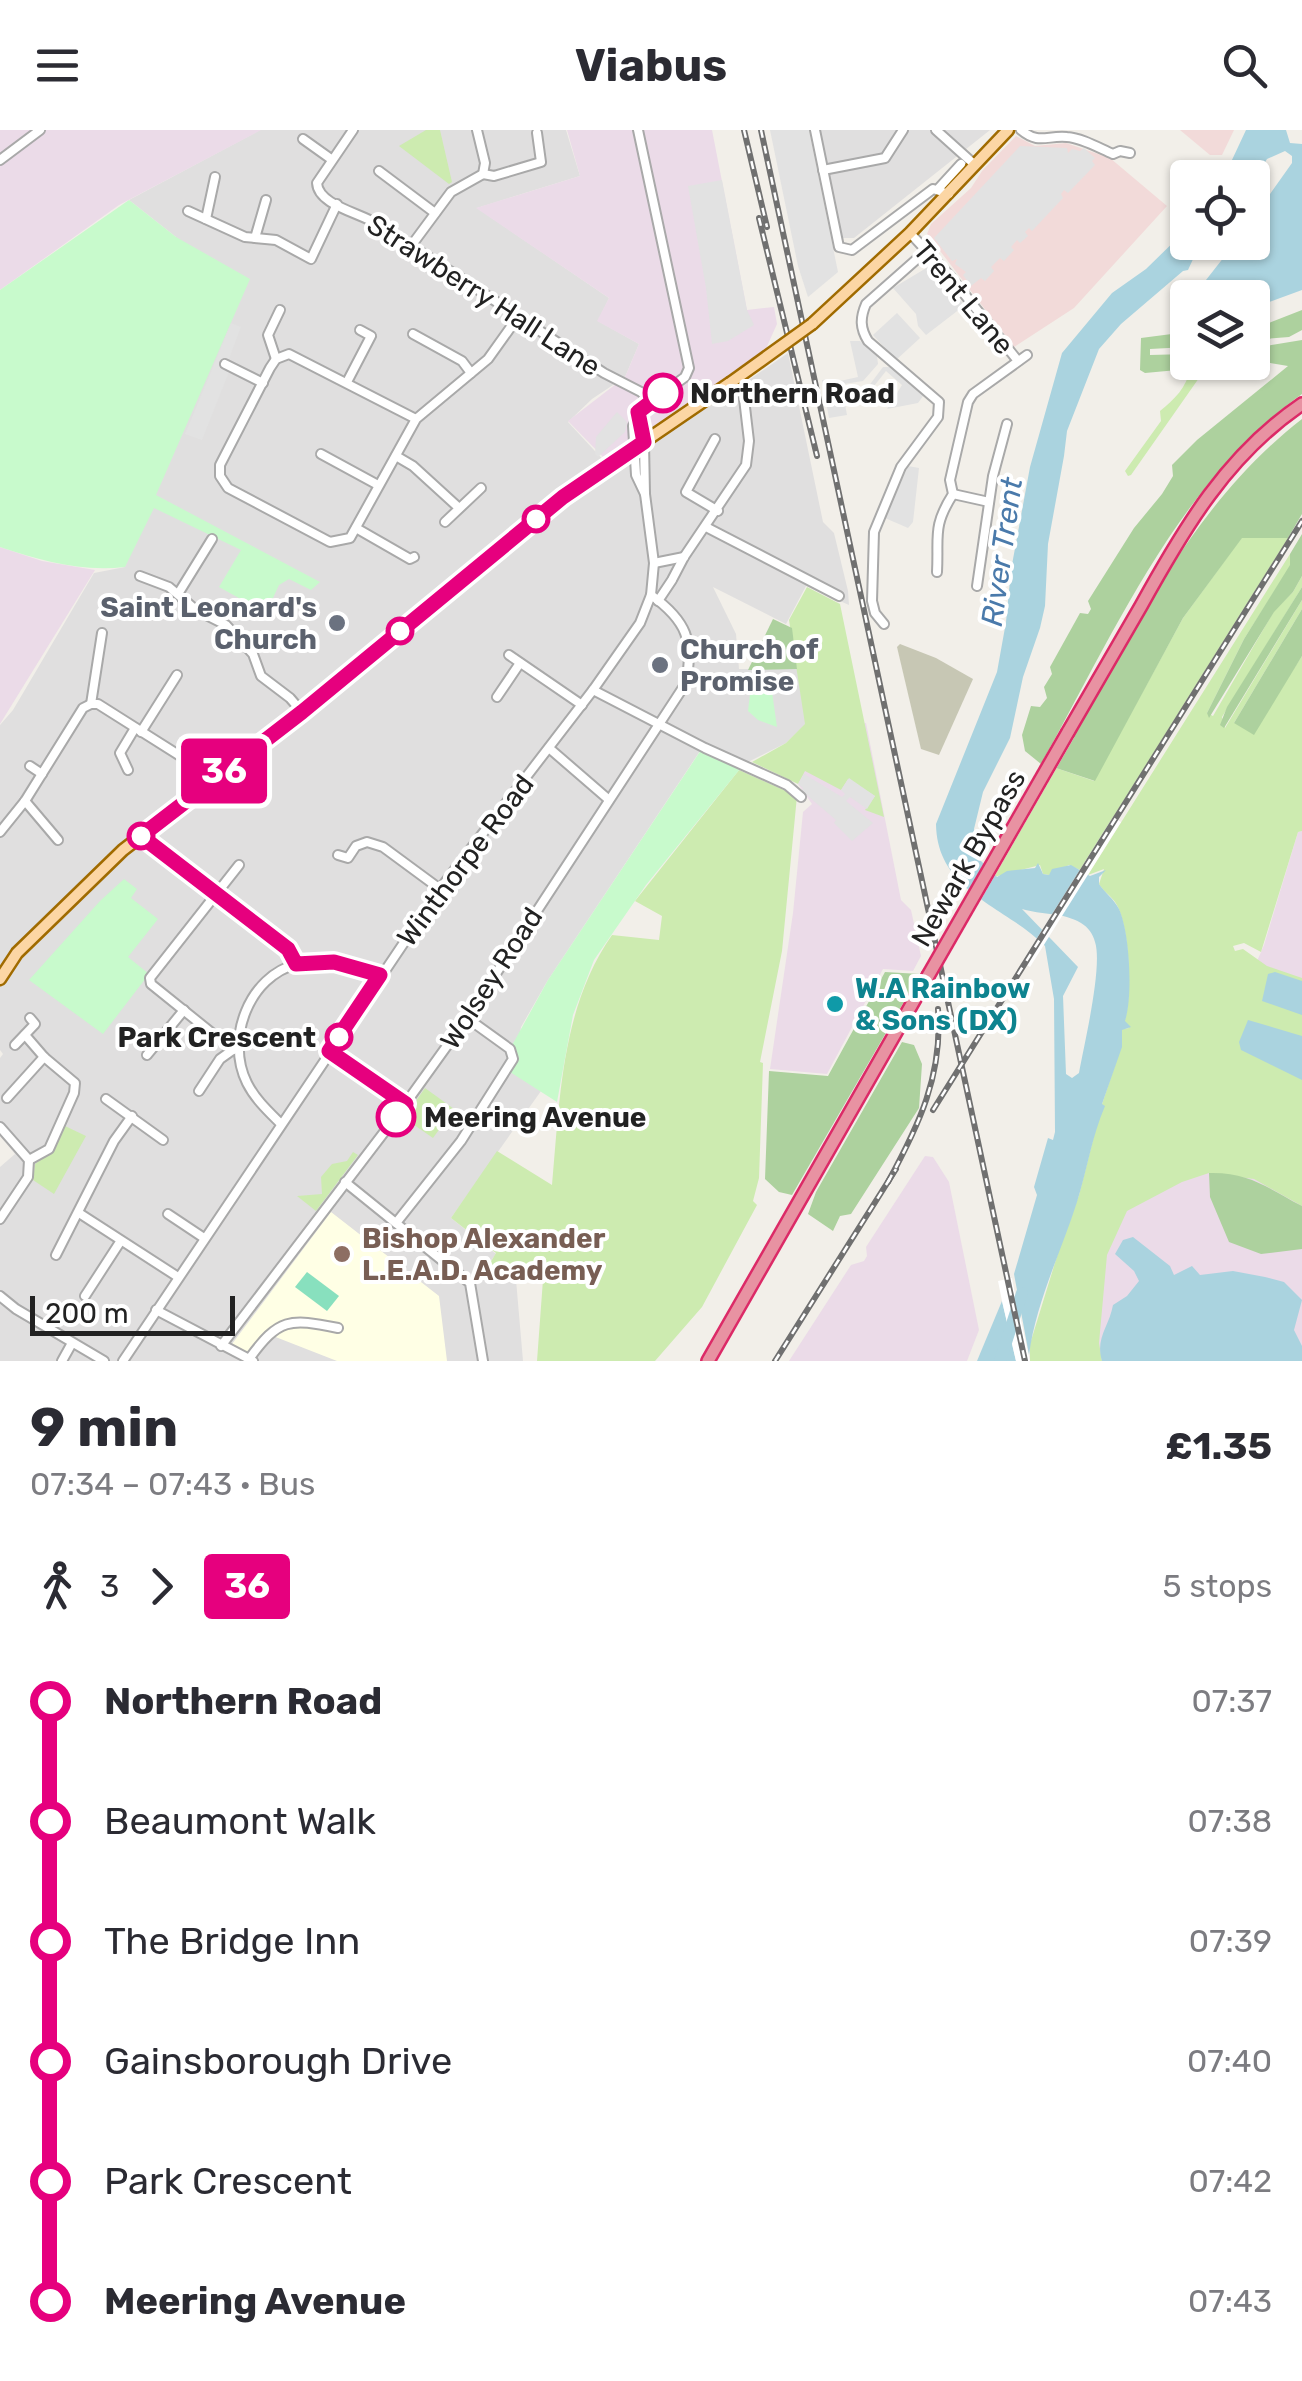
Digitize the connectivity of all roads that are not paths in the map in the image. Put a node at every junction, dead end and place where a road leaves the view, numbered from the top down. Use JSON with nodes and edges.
{"nodes":[{"id":1,"x":40,"y":130,"type":"edge"},
{"id":2,"x":353,"y":130,"type":"edge"},
{"id":3,"x":477,"y":130,"type":"edge"},
{"id":4,"x":638,"y":130,"type":"edge"},
{"id":5,"x":815,"y":130,"type":"edge"},
{"id":6,"x":903,"y":130,"type":"edge"},
{"id":7,"x":936,"y":130,"type":"edge"},
{"id":8,"x":1008,"y":130,"type":"edge"},
{"id":9,"x":1021,"y":130,"type":"edge"},
{"id":10,"x":537,"y":134,"type":"dead end"},
{"id":11,"x":303,"y":139,"type":"dead end"},
{"id":12,"x":1130,"y":153,"type":"dead end"},
{"id":13,"x":331,"y":159,"type":"junction"},
{"id":14,"x":0,"y":160,"type":"edge"},
{"id":15,"x":961,"y":164,"type":"dead end"},
{"id":16,"x":975,"y":165,"type":"junction"},
{"id":17,"x":823,"y":170,"type":"junction"},
{"id":18,"x":379,"y":171,"type":"dead end"},
{"id":19,"x":483,"y":174,"type":"junction"},
{"id":20,"x":215,"y":177,"type":"dead end"},
{"id":21,"x":944,"y":191,"type":"junction"},
{"id":22,"x":266,"y":200,"type":"dead end"},
{"id":23,"x":338,"y":204,"type":"junction"},
{"id":24,"x":188,"y":211,"type":"dead end"},
{"id":25,"x":435,"y":214,"type":"junction"},
{"id":26,"x":206,"y":219,"type":"junction"},
{"id":27,"x":910,"y":234,"type":"junction"},
{"id":28,"x":254,"y":238,"type":"junction"},
{"id":29,"x":412,"y":246,"type":"junction"},
{"id":30,"x":926,"y":250,"type":"junction"},
{"id":31,"x":280,"y":310,"type":"dead end"},
{"id":32,"x":518,"y":317,"type":"junction"},
{"id":33,"x":360,"y":330,"type":"dead end"},
{"id":34,"x":413,"y":334,"type":"dead end"},
{"id":35,"x":1026,"y":355,"type":"dead end"},
{"id":36,"x":276,"y":359,"type":"junction"},
{"id":37,"x":1018,"y":361,"type":"junction"},
{"id":38,"x":224,"y":364,"type":"dead end"},
{"id":39,"x":471,"y":374,"type":"junction"},
{"id":40,"x":262,"y":382,"type":"junction"},
{"id":41,"x":347,"y":382,"type":"junction"},
{"id":42,"x":744,"y":390,"type":"dead end"},
{"id":43,"x":650,"y":401,"type":"junction"},
{"id":44,"x":1302,"y":404,"type":"edge"},
{"id":45,"x":416,"y":420,"type":"junction"},
{"id":46,"x":1006,"y":424,"type":"dead end"},
{"id":47,"x":714,"y":439,"type":"dead end"},
{"id":48,"x":639,"y":446,"type":"junction"},
{"id":49,"x":321,"y":454,"type":"dead end"},
{"id":50,"x":396,"y":456,"type":"junction"},
{"id":51,"x":378,"y":485,"type":"junction"},
{"id":52,"x":481,"y":488,"type":"dead end"},
{"id":53,"x":674,"y":488,"type":"dead end"},
{"id":54,"x":686,"y":492,"type":"junction"},
{"id":55,"x":953,"y":494,"type":"junction"},
{"id":56,"x":989,"y":502,"type":"junction"},
{"id":57,"x":459,"y":508,"type":"junction"},
{"id":58,"x":718,"y":511,"type":"junction"},
{"id":59,"x":444,"y":522,"type":"dead end"},
{"id":60,"x":706,"y":527,"type":"junction"},
{"id":61,"x":356,"y":528,"type":"junction"},
{"id":62,"x":212,"y":539,"type":"dead end"},
{"id":63,"x":684,"y":557,"type":"junction"},
{"id":64,"x":414,"y":558,"type":"dead end"},
{"id":65,"x":654,"y":563,"type":"junction"},
{"id":66,"x":937,"y":572,"type":"dead end"},
{"id":67,"x":140,"y":576,"type":"dead end"},
{"id":68,"x":977,"y":586,"type":"dead end"},
{"id":69,"x":178,"y":594,"type":"junction"},
{"id":70,"x":839,"y":596,"type":"dead end"},
{"id":71,"x":655,"y":598,"type":"junction"},
{"id":72,"x":884,"y":624,"type":"dead end"},
{"id":73,"x":102,"y":633,"type":"dead end"},
{"id":74,"x":509,"y":655,"type":"dead end"},
{"id":75,"x":520,"y":663,"type":"junction"},
{"id":76,"x":177,"y":675,"type":"dead end"},
{"id":77,"x":593,"y":690,"type":"junction"},
{"id":78,"x":497,"y":697,"type":"dead end"},
{"id":79,"x":91,"y":704,"type":"junction"},
{"id":80,"x":582,"y":705,"type":"junction"},
{"id":81,"x":302,"y":712,"type":"junction"},
{"id":82,"x":660,"y":724,"type":"junction"},
{"id":83,"x":138,"y":730,"type":"junction"},
{"id":84,"x":550,"y":748,"type":"junction"},
{"id":85,"x":30,"y":766,"type":"dead end"},
{"id":86,"x":128,"y":770,"type":"dead end"},
{"id":87,"x":42,"y":774,"type":"junction"},
{"id":88,"x":215,"y":778,"type":"junction"},
{"id":89,"x":801,"y":796,"type":"dead end"},
{"id":90,"x":608,"y":799,"type":"junction"},
{"id":91,"x":25,"y":801,"type":"junction"},
{"id":92,"x":1,"y":830,"type":"edge"},
{"id":93,"x":141,"y":836,"type":"junction"},
{"id":94,"x":58,"y":840,"type":"dead end"},
{"id":95,"x":338,"y":855,"type":"dead end"},
{"id":96,"x":240,"y":866,"type":"dead end"},
{"id":97,"x":440,"y":889,"type":"junction"},
{"id":98,"x":216,"y":895,"type":"junction"},
{"id":99,"x":17,"y":953,"type":"junction"},
{"id":100,"x":0,"y":963,"type":"edge"},
{"id":101,"x":296,"y":964,"type":"junction"},
{"id":102,"x":380,"y":975,"type":"junction"},
{"id":103,"x":0,"y":978,"type":"edge"},
{"id":104,"x":184,"y":1010,"type":"junction"},
{"id":105,"x":30,"y":1018,"type":"dead end"},
{"id":106,"x":467,"y":1018,"type":"junction"},
{"id":107,"x":26,"y":1035,"type":"junction"},
{"id":108,"x":15,"y":1045,"type":"dead end"},
{"id":109,"x":235,"y":1049,"type":"junction"},
{"id":110,"x":329,"y":1051,"type":"junction"},
{"id":111,"x":147,"y":1055,"type":"dead end"},
{"id":112,"x":44,"y":1057,"type":"junction"},
{"id":113,"x":200,"y":1091,"type":"dead end"},
{"id":114,"x":6,"y":1098,"type":"dead end"},
{"id":115,"x":106,"y":1099,"type":"dead end"},
{"id":116,"x":406,"y":1104,"type":"junction"},
{"id":117,"x":132,"y":1116,"type":"junction"},
{"id":118,"x":281,"y":1124,"type":"junction"},
{"id":119,"x":0,"y":1127,"type":"edge"},
{"id":120,"x":163,"y":1140,"type":"dead end"},
{"id":121,"x":29,"y":1160,"type":"junction"},
{"id":122,"x":345,"y":1182,"type":"junction"},
{"id":123,"x":78,"y":1213,"type":"junction"},
{"id":124,"x":168,"y":1214,"type":"dead end"},
{"id":125,"x":0,"y":1219,"type":"edge"},
{"id":126,"x":396,"y":1223,"type":"junction"},
{"id":127,"x":204,"y":1238,"type":"junction"},
{"id":128,"x":120,"y":1242,"type":"junction"},
{"id":129,"x":56,"y":1255,"type":"dead end"},
{"id":130,"x":178,"y":1277,"type":"junction"},
{"id":131,"x":0,"y":1296,"type":"edge"},
{"id":132,"x":85,"y":1296,"type":"dead end"},
{"id":133,"x":156,"y":1310,"type":"junction"},
{"id":134,"x":338,"y":1328,"type":"dead end"},
{"id":135,"x":72,"y":1343,"type":"junction"},
{"id":136,"x":222,"y":1346,"type":"junction"},
{"id":137,"x":126,"y":1360,"type":"edge"},
{"id":138,"x":251,"y":1360,"type":"edge"},
{"id":139,"x":62,"y":1361,"type":"edge"},
{"id":140,"x":104,"y":1361,"type":"edge"},
{"id":141,"x":483,"y":1361,"type":"edge"},
{"id":142,"x":708,"y":1361,"type":"edge"}],
"edges":[{"from":1,"to":14,"type":"street"},
{"from":2,"to":13,"type":"street"},
{"from":3,"to":19,"type":"street"},
{"from":4,"to":43,"type":"street"},
{"from":5,"to":17,"type":"street"},
{"from":6,"to":17,"type":"street"},
{"from":7,"to":16,"type":"street"},
{"from":8,"to":16,"type":"main road"},
{"from":9,"to":12,"type":"street"},
{"from":10,"to":19,"type":"street"},
{"from":11,"to":13,"type":"street"},
{"from":13,"to":23,"type":"street","name":"Strawberry Hall Lane"},
{"from":15,"to":21,"type":"street"},
{"from":16,"to":21,"type":"main road"},
{"from":17,"to":21,"type":"street"},
{"from":18,"to":25,"type":"street"},
{"from":19,"to":25,"type":"street"},
{"from":20,"to":26,"type":"street"},
{"from":21,"to":27,"type":"main road"},
{"from":22,"to":28,"type":"street"},
{"from":23,"to":28,"type":"street"},
{"from":23,"to":29,"type":"street","name":"Strawberry Hall Lane"},
{"from":24,"to":26,"type":"street"},
{"from":25,"to":29,"type":"street"},
{"from":26,"to":28,"type":"street"},
{"from":27,"to":30,"type":"street","name":"Trent Lane"},
{"from":27,"to":48,"type":"main road","bridge":true},
{"from":29,"to":32,"type":"street","name":"Strawberry Hall Lane"},
{"from":30,"to":37,"type":"street","name":"Trent Lane"},
{"from":30,"to":72,"type":"street"},
{"from":31,"to":36,"type":"street"},
{"from":32,"to":39,"type":"street"},
{"from":32,"to":43,"type":"street","name":"Strawberry Hall Lane"},
{"from":33,"to":41,"type":"street"},
{"from":34,"to":39,"type":"street"},
{"from":35,"to":37,"type":"street"},
{"from":36,"to":40,"type":"street"},
{"from":36,"to":41,"type":"street"},
{"from":37,"to":55,"type":"street"},
{"from":38,"to":40,"type":"street"},
{"from":39,"to":45,"type":"street"},
{"from":40,"to":61,"type":"street"},
{"from":41,"to":45,"type":"street"},
{"from":42,"to":58,"type":"street"},
{"from":43,"to":48,"type":"street"},
{"from":44,"to":142,"type":"highway","name":"Newark Bypass","bridge":true},
{"from":45,"to":50,"type":"street"},
{"from":46,"to":56,"type":"street"},
{"from":47,"to":54,"type":"street"},
{"from":48,"to":65,"type":"street","name":"Winthorpe Road"},
{"from":48,"to":81,"type":"main road"},
{"from":49,"to":51,"type":"street"},
{"from":50,"to":51,"type":"street"},
{"from":50,"to":57,"type":"street"},
{"from":51,"to":61,"type":"street"},
{"from":52,"to":57,"type":"street"},
{"from":53,"to":54,"type":"street"},
{"from":54,"to":58,"type":"street"},
{"from":55,"to":56,"type":"street"},
{"from":55,"to":66,"type":"street"},
{"from":56,"to":68,"type":"street"},
{"from":57,"to":59,"type":"street"},
{"from":58,"to":60,"type":"street"},
{"from":60,"to":63,"type":"street"},
{"from":60,"to":70,"type":"street"},
{"from":61,"to":64,"type":"street"},
{"from":62,"to":69,"type":"street"},
{"from":63,"to":65,"type":"street"},
{"from":63,"to":71,"type":"street"},
{"from":65,"to":71,"type":"street","name":"Winthorpe Road"},
{"from":67,"to":69,"type":"street"},
{"from":69,"to":81,"type":"street"},
{"from":71,"to":77,"type":"street","name":"Winthorpe Road"},
{"from":71,"to":82,"type":"street","name":"Wolsey Road"},
{"from":73,"to":79,"type":"street"},
{"from":74,"to":75,"type":"street"},
{"from":75,"to":78,"type":"street"},
{"from":75,"to":80,"type":"street"},
{"from":76,"to":83,"type":"street"},
{"from":77,"to":80,"type":"street","name":"Winthorpe Road"},
{"from":77,"to":82,"type":"street"},
{"from":79,"to":83,"type":"street"},
{"from":79,"to":87,"type":"street"},
{"from":80,"to":84,"type":"street","name":"Winthorpe Road"},
{"from":81,"to":88,"type":"main road"},
{"from":82,"to":89,"type":"street"},
{"from":82,"to":90,"type":"street","name":"Wolsey Road"},
{"from":83,"to":86,"type":"street"},
{"from":83,"to":88,"type":"street"},
{"from":84,"to":90,"type":"street"},
{"from":84,"to":97,"type":"street","name":"Winthorpe Road"},
{"from":85,"to":87,"type":"street"},
{"from":87,"to":91,"type":"street"},
{"from":88,"to":93,"type":"main road"},
{"from":90,"to":106,"type":"street","name":"Wolsey Road"},
{"from":91,"to":92,"type":"street"},
{"from":91,"to":94,"type":"street"},
{"from":93,"to":98,"type":"street"},
{"from":93,"to":99,"type":"main road"},
{"from":95,"to":97,"type":"street"},
{"from":96,"to":98,"type":"street"},
{"from":97,"to":102,"type":"street","name":"Winthorpe Road"},
{"from":98,"to":101,"type":"street"},
{"from":98,"to":104,"type":"street"},
{"from":99,"to":100,"type":"main road"},
{"from":99,"to":103,"type":"main road"},
{"from":101,"to":102,"type":"street"},
{"from":101,"to":109,"type":"street"},
{"from":102,"to":110,"type":"street","name":"Winthorpe Road"},
{"from":104,"to":109,"type":"street"},
{"from":104,"to":111,"type":"street"},
{"from":105,"to":107,"type":"street"},
{"from":106,"to":116,"type":"street","name":"Wolsey Road"},
{"from":106,"to":126,"type":"street"},
{"from":107,"to":108,"type":"street"},
{"from":107,"to":112,"type":"street"},
{"from":109,"to":113,"type":"street"},
{"from":109,"to":118,"type":"street"},
{"from":110,"to":116,"type":"street"},
{"from":110,"to":118,"type":"street","name":"Winthorpe Road"},
{"from":112,"to":114,"type":"street"},
{"from":112,"to":121,"type":"street"},
{"from":115,"to":117,"type":"street"},
{"from":116,"to":122,"type":"street","name":"Wolsey Road"},
{"from":117,"to":120,"type":"street"},
{"from":117,"to":123,"type":"street"},
{"from":118,"to":127,"type":"street","name":"Winthorpe Road"},
{"from":119,"to":121,"type":"street"},
{"from":121,"to":125,"type":"street"},
{"from":122,"to":126,"type":"street"},
{"from":122,"to":136,"type":"street","name":"Wolsey Road"},
{"from":123,"to":128,"type":"street"},
{"from":123,"to":129,"type":"street"},
{"from":124,"to":127,"type":"street"},
{"from":126,"to":141,"type":"street"},
{"from":127,"to":130,"type":"street","name":"Winthorpe Road"},
{"from":128,"to":130,"type":"street"},
{"from":128,"to":132,"type":"street"},
{"from":130,"to":133,"type":"street","name":"Winthorpe Road"},
{"from":131,"to":135,"type":"street"},
{"from":133,"to":136,"type":"street"},
{"from":133,"to":137,"type":"street","name":"Winthorpe Road"},
{"from":134,"to":138,"type":"street"},
{"from":135,"to":139,"type":"street"},
{"from":135,"to":140,"type":"street"},
{"from":136,"to":138,"type":"street"}]}
